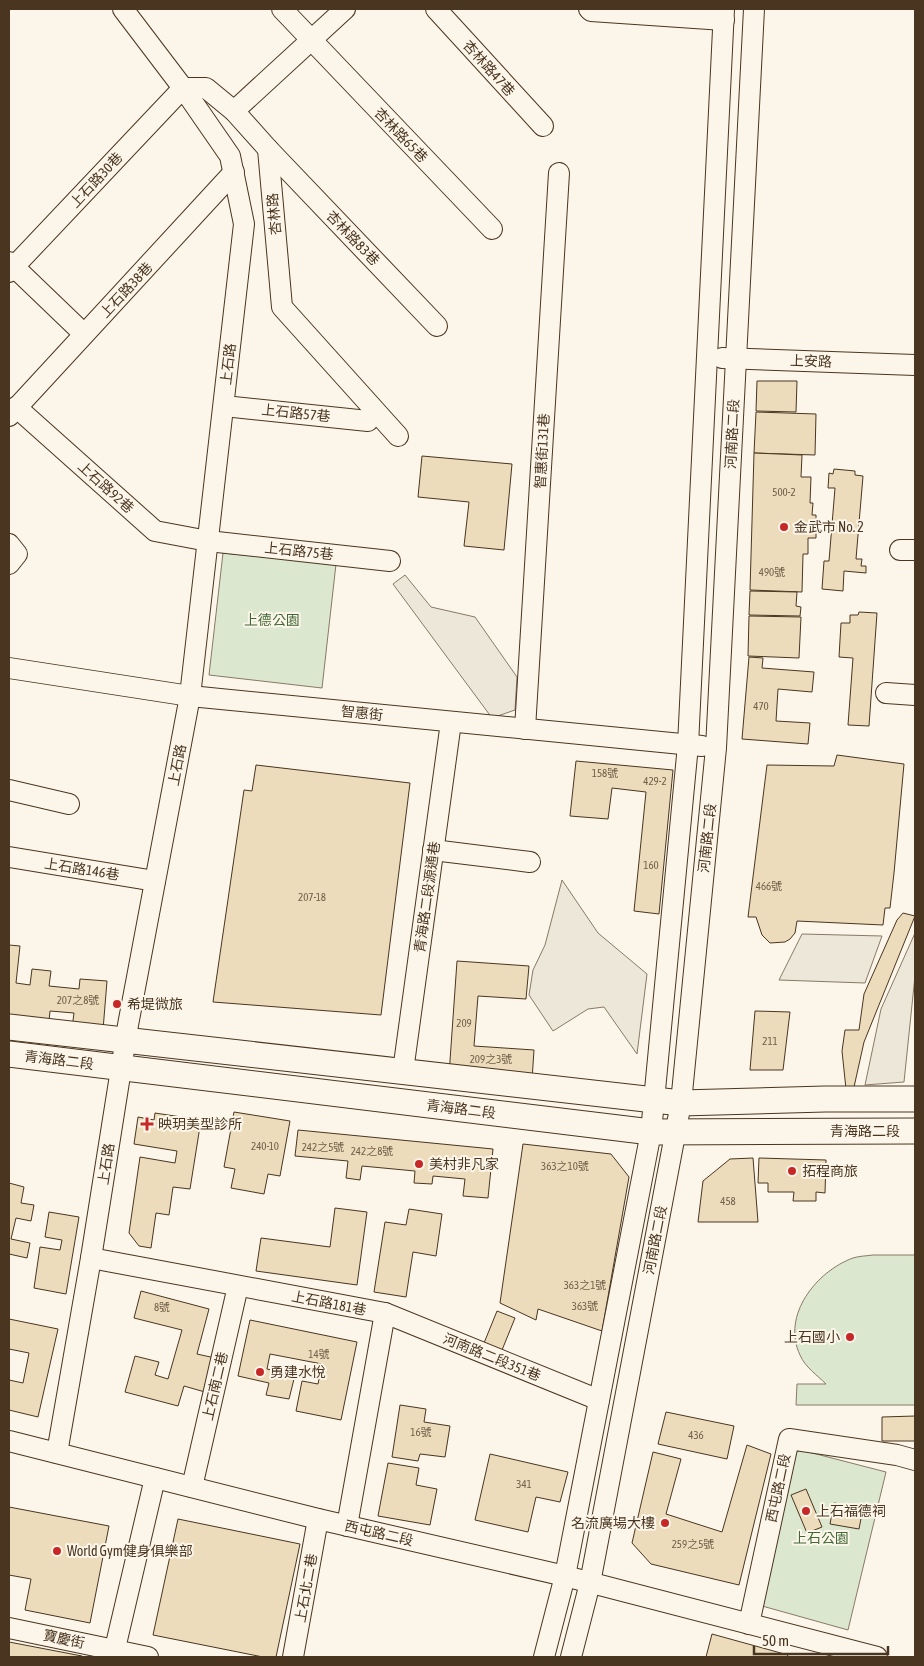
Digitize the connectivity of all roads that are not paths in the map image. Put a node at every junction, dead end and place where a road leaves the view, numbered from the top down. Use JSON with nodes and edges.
{"nodes":[{"id":1,"x":123,"y":9,"type":"edge"},
{"id":2,"x":282,"y":9,"type":"edge"},
{"id":3,"x":346,"y":9,"type":"edge"},
{"id":4,"x":436,"y":9,"type":"edge"},
{"id":5,"x":754,"y":9,"type":"edge"},
{"id":6,"x":590,"y":10,"type":"edge"},
{"id":7,"x":724,"y":14,"type":"edge"},
{"id":8,"x":311,"y":41,"type":"junction"},
{"id":9,"x":183,"y":88,"type":"junction"},
{"id":10,"x":234,"y":111,"type":"junction"},
{"id":11,"x":543,"y":126,"type":"dead end"},
{"id":12,"x":268,"y":150,"type":"junction"},
{"id":13,"x":234,"y":172,"type":"junction"},
{"id":14,"x":559,"y":173,"type":"dead end"},
{"id":15,"x":492,"y":229,"type":"dead end"},
{"id":16,"x":10,"y":267,"type":"edge"},
{"id":17,"x":437,"y":326,"type":"dead end"},
{"id":18,"x":84,"y":334,"type":"junction"},
{"id":19,"x":707,"y":357,"type":"junction"},
{"id":20,"x":736,"y":358,"type":"junction"},
{"id":21,"x":915,"y":365,"type":"edge"},
{"id":22,"x":224,"y":406,"type":"junction"},
{"id":23,"x":13,"y":412,"type":"edge"},
{"id":24,"x":368,"y":421,"type":"dead end"},
{"id":25,"x":398,"y":436,"type":"dead end"},
{"id":26,"x":208,"y":541,"type":"junction"},
{"id":27,"x":9,"y":544,"type":"edge"},
{"id":28,"x":390,"y":561,"type":"dead end"},
{"id":29,"x":9,"y":564,"type":"edge"},
{"id":30,"x":9,"y":668,"type":"edge"},
{"id":31,"x":886,"y":693,"type":"dead end"},
{"id":32,"x":915,"y":695,"type":"edge"},
{"id":33,"x":190,"y":696,"type":"junction"},
{"id":34,"x":451,"y":722,"type":"junction"},
{"id":35,"x":525,"y":729,"type":"junction"},
{"id":36,"x":688,"y":745,"type":"junction"},
{"id":37,"x":716,"y":748,"type":"junction"},
{"id":38,"x":9,"y":790,"type":"edge"},
{"id":39,"x":69,"y":804,"type":"dead end"},
{"id":40,"x":434,"y":850,"type":"junction"},
{"id":41,"x":9,"y":857,"type":"edge"},
{"id":42,"x":530,"y":862,"type":"dead end"},
{"id":43,"x":155,"y":881,"type":"junction"},
{"id":44,"x":9,"y":1027,"type":"edge"},
{"id":45,"x":125,"y":1040,"type":"junction"},
{"id":46,"x":9,"y":1054,"type":"edge"},
{"id":47,"x":121,"y":1067,"type":"junction"},
{"id":48,"x":403,"y":1071,"type":"junction"},
{"id":49,"x":915,"y":1099,"type":"edge"},
{"id":50,"x":653,"y":1100,"type":"junction"},
{"id":51,"x":681,"y":1103,"type":"junction"},
{"id":52,"x":915,"y":1131,"type":"edge"},
{"id":53,"x":651,"y":1132,"type":"junction"},
{"id":54,"x":677,"y":1132,"type":"junction"},
{"id":55,"x":91,"y":1258,"type":"junction"},
{"id":56,"x":238,"y":1286,"type":"junction"},
{"id":57,"x":385,"y":1313,"type":"junction"},
{"id":58,"x":599,"y":1400,"type":"junction"},
{"id":59,"x":9,"y":1441,"type":"edge"},
{"id":60,"x":57,"y":1452,"type":"junction"},
{"id":61,"x":915,"y":1460,"type":"edge"},
{"id":62,"x":155,"y":1478,"type":"junction"},
{"id":63,"x":192,"y":1487,"type":"junction"},
{"id":64,"x":318,"y":1519,"type":"junction"},
{"id":65,"x":347,"y":1526,"type":"junction"},
{"id":66,"x":565,"y":1576,"type":"junction"},
{"id":67,"x":590,"y":1584,"type":"junction"},
{"id":68,"x":749,"y":1624,"type":"junction"},
{"id":69,"x":9,"y":1628,"type":"edge"},
{"id":70,"x":114,"y":1653,"type":"edge"},
{"id":71,"x":148,"y":1657,"type":"edge"},
{"id":72,"x":293,"y":1657,"type":"edge"},
{"id":73,"x":544,"y":1657,"type":"edge"},
{"id":74,"x":571,"y":1657,"type":"edge"},
{"id":75,"x":877,"y":1657,"type":"edge"}],
"edges":[{"from":1,"to":9,"type":"street","name":"上石路"},
{"from":2,"to":8,"type":"street","name":"杏林路65巷"},
{"from":3,"to":8,"type":"street"},
{"from":4,"to":11,"type":"street","name":"杏林路47巷"},
{"from":5,"to":20,"type":"street","name":"河南路二段"},
{"from":6,"to":7,"type":"street"},
{"from":7,"to":19,"type":"street","name":"河南路二段"},
{"from":8,"to":10,"type":"street"},
{"from":8,"to":15,"type":"street","name":"杏林路65巷"},
{"from":9,"to":10,"type":"street"},
{"from":9,"to":13,"type":"street","name":"上石路"},
{"from":9,"to":16,"type":"street","name":"上石路30巷"},
{"from":10,"to":12,"type":"street"},
{"from":12,"to":17,"type":"street","name":"杏林路83巷"},
{"from":12,"to":25,"type":"street","name":"杏林路"},
{"from":13,"to":18,"type":"street","name":"上石路38巷"},
{"from":13,"to":22,"type":"street","name":"上石路"},
{"from":14,"to":35,"type":"street","name":"智惠街131巷"},
{"from":16,"to":18,"type":"street"},
{"from":18,"to":23,"type":"street","name":"上石路38巷"},
{"from":19,"to":20,"type":"street","name":"上安路"},
{"from":19,"to":36,"type":"street","name":"河南路二段"},
{"from":20,"to":21,"type":"street","name":"上安路"},
{"from":20,"to":37,"type":"street","name":"河南路二段"},
{"from":22,"to":24,"type":"street","name":"上石路57巷"},
{"from":22,"to":26,"type":"street","name":"上石路"},
{"from":23,"to":26,"type":"street","name":"上石路92巷"},
{"from":26,"to":28,"type":"street","name":"上石路75巷"},
{"from":26,"to":33,"type":"street","name":"上石路"},
{"from":27,"to":29,"type":"street"},
{"from":30,"to":33,"type":"street","name":"智惠街"},
{"from":31,"to":32,"type":"street"},
{"from":33,"to":34,"type":"street","name":"智惠街"},
{"from":33,"to":43,"type":"street","name":"上石路"},
{"from":34,"to":35,"type":"street","name":"智惠街"},
{"from":34,"to":40,"type":"street","name":"青海路二段源通巷"},
{"from":35,"to":36,"type":"street","name":"智惠街"},
{"from":36,"to":37,"type":"street","name":"智惠街"},
{"from":36,"to":50,"type":"street","name":"河南路二段"},
{"from":37,"to":51,"type":"street","name":"河南路二段"},
{"from":38,"to":39,"type":"street"},
{"from":40,"to":42,"type":"street"},
{"from":40,"to":48,"type":"street","name":"青海路二段源通巷"},
{"from":41,"to":43,"type":"street","name":"上石路146巷"},
{"from":43,"to":45,"type":"street","name":"上石路"},
{"from":44,"to":45,"type":"main road","name":"青海路二段"},
{"from":45,"to":47,"type":"street","name":"上石路"},
{"from":45,"to":48,"type":"main road","name":"青海路二段"},
{"from":46,"to":47,"type":"main road","name":"青海路二段"},
{"from":47,"to":53,"type":"main road","name":"青海路二段"},
{"from":47,"to":55,"type":"street","name":"上石路"},
{"from":48,"to":50,"type":"main road","name":"青海路二段"},
{"from":49,"to":51,"type":"main road","name":"青海路二段"},
{"from":50,"to":51,"type":"main road","name":"青海路二段"},
{"from":50,"to":53,"type":"street","name":"河南路二段"},
{"from":51,"to":54,"type":"street","name":"河南路二段"},
{"from":52,"to":54,"type":"main road","name":"青海路二段"},
{"from":53,"to":54,"type":"main road","name":"青海路二段"},
{"from":53,"to":58,"type":"street","name":"河南路二段"},
{"from":54,"to":67,"type":"street","name":"河南路二段"},
{"from":55,"to":56,"type":"street","name":"上石路181巷"},
{"from":55,"to":60,"type":"street","name":"上石路"},
{"from":56,"to":57,"type":"street","name":"上石路181巷"},
{"from":56,"to":63,"type":"street","name":"上石南二巷"},
{"from":57,"to":58,"type":"street","name":"河南路二段351巷"},
{"from":57,"to":65,"type":"street","name":"上石路181巷"},
{"from":58,"to":66,"type":"street","name":"河南路二段"},
{"from":59,"to":60,"type":"street","name":"西屯路二段"},
{"from":60,"to":62,"type":"street","name":"西屯路二段"},
{"from":61,"to":68,"type":"street","name":"西屯路二段"},
{"from":62,"to":63,"type":"street","name":"西屯路二段"},
{"from":62,"to":70,"type":"street"},
{"from":63,"to":64,"type":"street","name":"西屯路二段"},
{"from":64,"to":65,"type":"street","name":"西屯路二段"},
{"from":64,"to":72,"type":"street","name":"上石北二巷"},
{"from":65,"to":66,"type":"street","name":"西屯路二段"},
{"from":66,"to":67,"type":"street","name":"西屯路二段"},
{"from":66,"to":73,"type":"street","name":"河南路二段"},
{"from":67,"to":68,"type":"street","name":"西屯路二段"},
{"from":67,"to":74,"type":"street","name":"河南路二段"},
{"from":68,"to":75,"type":"street","name":"西屯路二段"},
{"from":69,"to":70,"type":"street","name":"寶慶街"},
{"from":70,"to":71,"type":"street","name":"寶慶街"}]}
